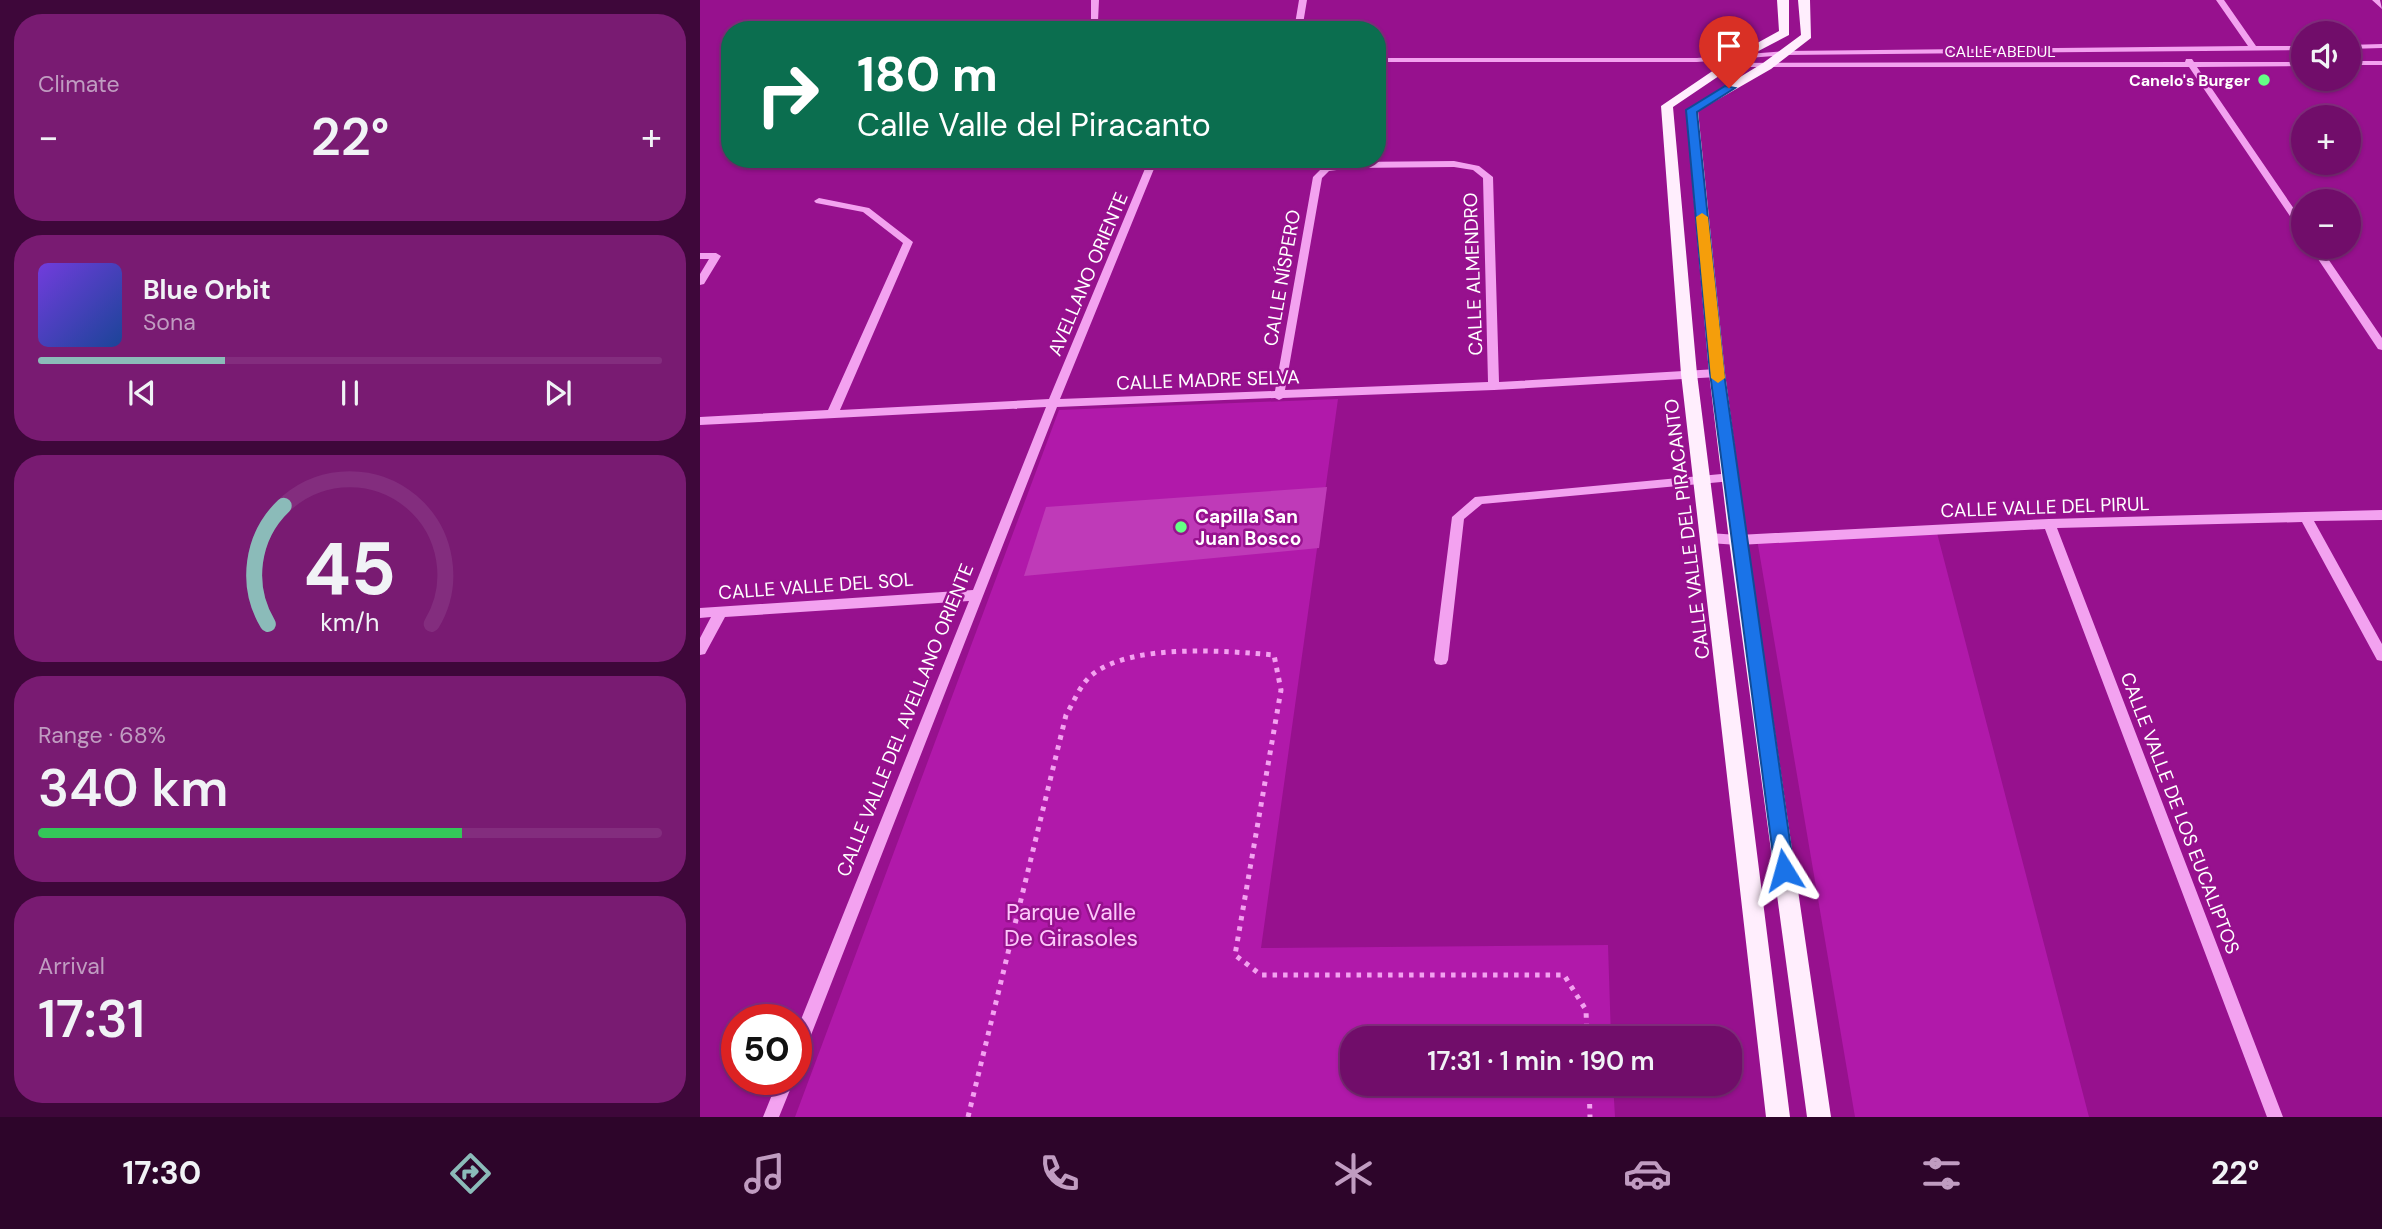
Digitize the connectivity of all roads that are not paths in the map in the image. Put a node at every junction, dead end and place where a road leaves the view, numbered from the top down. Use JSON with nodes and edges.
{"nodes":[{"id":1,"x":1095,"y":0,"type":"edge"},
{"id":2,"x":1303,"y":0,"type":"edge"},
{"id":3,"x":1783,"y":0,"type":"edge"},
{"id":4,"x":1804,"y":0,"type":"edge"},
{"id":5,"x":2220,"y":0,"type":"edge"},
{"id":6,"x":2376,"y":0,"type":"edge"},
{"id":7,"x":2382,"y":7,"type":"edge"},
{"id":8,"x":1095,"y":19,"type":"dead end"},
{"id":9,"x":1300,"y":21,"type":"edge"},
{"id":10,"x":2382,"y":46,"type":"edge"},
{"id":11,"x":2361,"y":47,"type":"edge"},
{"id":12,"x":2368,"y":47,"type":"junction"},
{"id":13,"x":2291,"y":48,"type":"edge"},
{"id":14,"x":2254,"y":49,"type":"junction"},
{"id":15,"x":2181,"y":50,"type":"junction"},
{"id":16,"x":1786,"y":52,"type":"junction"},
{"id":17,"x":1743,"y":55,"type":"junction"},
{"id":18,"x":1386,"y":60,"type":"edge"},
{"id":19,"x":1697,"y":60,"type":"junction"},
{"id":20,"x":2381,"y":63,"type":"edge"},
{"id":21,"x":2291,"y":64,"type":"edge"},
{"id":22,"x":2361,"y":64,"type":"edge"},
{"id":23,"x":2191,"y":65,"type":"junction"},
{"id":24,"x":1767,"y":66,"type":"junction"},
{"id":25,"x":1728,"y":67,"type":"junction"},
{"id":26,"x":1386,"y":165,"type":"edge"},
{"id":27,"x":1150,"y":168,"type":"edge"},
{"id":28,"x":1332,"y":168,"type":"edge"},
{"id":29,"x":1476,"y":168,"type":"joint"},
{"id":30,"x":1326,"y":169,"type":"joint"},
{"id":31,"x":819,"y":201,"type":"dead end"},
{"id":32,"x":2291,"y":211,"type":"edge"},
{"id":33,"x":700,"y":256,"type":"edge"},
{"id":34,"x":2323,"y":259,"type":"edge"},
{"id":35,"x":700,"y":282,"type":"edge"},
{"id":36,"x":2382,"y":346,"type":"edge"},
{"id":37,"x":1717,"y":373,"type":"junction"},
{"id":38,"x":1689,"y":374,"type":"junction"},
{"id":39,"x":1494,"y":386,"type":"junction"},
{"id":40,"x":1279,"y":396,"type":"junction"},
{"id":41,"x":1053,"y":402,"type":"junction"},
{"id":42,"x":832,"y":415,"type":"junction"},
{"id":43,"x":700,"y":421,"type":"edge"},
{"id":44,"x":1703,"y":477,"type":"junction"},
{"id":45,"x":1732,"y":477,"type":"junction"},
{"id":46,"x":2382,"y":515,"type":"edge"},
{"id":47,"x":2305,"y":516,"type":"junction"},
{"id":48,"x":2049,"y":524,"type":"junction"},
{"id":49,"x":1709,"y":538,"type":"junction"},
{"id":50,"x":1738,"y":540,"type":"junction"},
{"id":51,"x":977,"y":595,"type":"junction"},
{"id":52,"x":721,"y":612,"type":"junction"},
{"id":53,"x":700,"y":613,"type":"edge"},
{"id":54,"x":700,"y":650,"type":"edge"},
{"id":55,"x":2382,"y":656,"type":"edge"},
{"id":56,"x":1441,"y":660,"type":"dead end"},
{"id":57,"x":812,"y":1013,"type":"edge"},
{"id":58,"x":780,"y":1095,"type":"edge"},
{"id":59,"x":771,"y":1117,"type":"edge"},
{"id":60,"x":1778,"y":1117,"type":"edge"},
{"id":61,"x":1819,"y":1117,"type":"edge"},
{"id":62,"x":2275,"y":1117,"type":"edge"}],
"edges":[{"from":1,"to":8,"type":"street"},
{"from":2,"to":9,"type":"street"},
{"from":3,"to":17,"type":"main road","name":"CALLE VALLE DEL PIRACANTO"},
{"from":4,"to":16,"type":"main road"},
{"from":5,"to":14,"type":"street"},
{"from":6,"to":7,"type":"street"},
{"from":10,"to":12,"type":"street"},
{"from":11,"to":12,"type":"street"},
{"from":12,"to":20,"type":"street"},
{"from":13,"to":14,"type":"street","name":"CALLE ABEDUL"},
{"from":14,"to":15,"type":"street","name":"CALLE ABEDUL"},
{"from":15,"to":16,"type":"street","name":"CALLE ABEDUL"},
{"from":15,"to":23,"type":"street"},
{"from":16,"to":17,"type":"street","name":"CALLE ABEDUL"},
{"from":16,"to":24,"type":"main road"},
{"from":17,"to":19,"type":"street","name":"CALLE ABEDUL"},
{"from":17,"to":25,"type":"main road","name":"CALLE VALLE DEL PIRACANTO"},
{"from":18,"to":19,"type":"street","name":"CALLE ABEDUL"},
{"from":19,"to":25,"type":"street","name":"CALLE ABEDUL"},
{"from":20,"to":22,"type":"street"},
{"from":21,"to":23,"type":"street","name":"CALLE ABEDUL"},
{"from":23,"to":24,"type":"street","name":"CALLE ABEDUL"},
{"from":23,"to":32,"type":"street"},
{"from":24,"to":25,"type":"street","name":"CALLE ABEDUL"},
{"from":24,"to":37,"type":"main road"},
{"from":25,"to":38,"type":"main road","name":"CALLE VALLE DEL PIRACANTO"},
{"from":26,"to":29,"type":"street"},
{"from":27,"to":41,"type":"street","name":"AVELLANO ORIENTE"},
{"from":28,"to":30,"type":"street"},
{"from":29,"to":39,"type":"street","name":"CALLE ALMENDRO"},
{"from":30,"to":40,"type":"street","name":"CALLE NÍSPERO"},
{"from":31,"to":42,"type":"street"},
{"from":33,"to":35,"type":"street"},
{"from":34,"to":36,"type":"street"},
{"from":37,"to":38,"type":"street","name":"CALLE MADRE SELVA"},
{"from":37,"to":45,"type":"main road"},
{"from":38,"to":39,"type":"street","name":"CALLE MADRE SELVA"},
{"from":38,"to":44,"type":"main road","name":"CALLE VALLE DEL PIRACANTO"},
{"from":39,"to":40,"type":"street","name":"CALLE MADRE SELVA"},
{"from":40,"to":41,"type":"street","name":"CALLE MADRE SELVA"},
{"from":41,"to":42,"type":"street","name":"CALLE MADRE SELVA"},
{"from":41,"to":51,"type":"street","name":"CALLE VALLE DEL AVELLANO ORIENTE"},
{"from":42,"to":43,"type":"street","name":"CALLE MADRE SELVA"},
{"from":44,"to":45,"type":"street"},
{"from":44,"to":49,"type":"main road","name":"CALLE VALLE DEL PIRACANTO"},
{"from":44,"to":56,"type":"street"},
{"from":45,"to":50,"type":"main road"},
{"from":46,"to":47,"type":"street","name":"CALLE VALLE DEL PIRUL"},
{"from":47,"to":48,"type":"street","name":"CALLE VALLE DEL PIRUL"},
{"from":47,"to":55,"type":"street"},
{"from":48,"to":50,"type":"street","name":"CALLE VALLE DEL PIRUL"},
{"from":48,"to":62,"type":"street","name":"CALLE VALLE DE LOS EUCALIPTOS"},
{"from":49,"to":50,"type":"street","name":"CALLE VALLE DEL PIRUL"},
{"from":49,"to":60,"type":"main road","name":"CALLE VALLE DEL PIRACANTO"},
{"from":50,"to":61,"type":"main road"},
{"from":51,"to":52,"type":"street","name":"CALLE VALLE DEL SOL"},
{"from":51,"to":57,"type":"street","name":"CALLE VALLE DEL AVELLANO ORIENTE"},
{"from":52,"to":53,"type":"street","name":"CALLE VALLE DEL SOL"},
{"from":52,"to":54,"type":"street"},
{"from":58,"to":59,"type":"street"}]}
